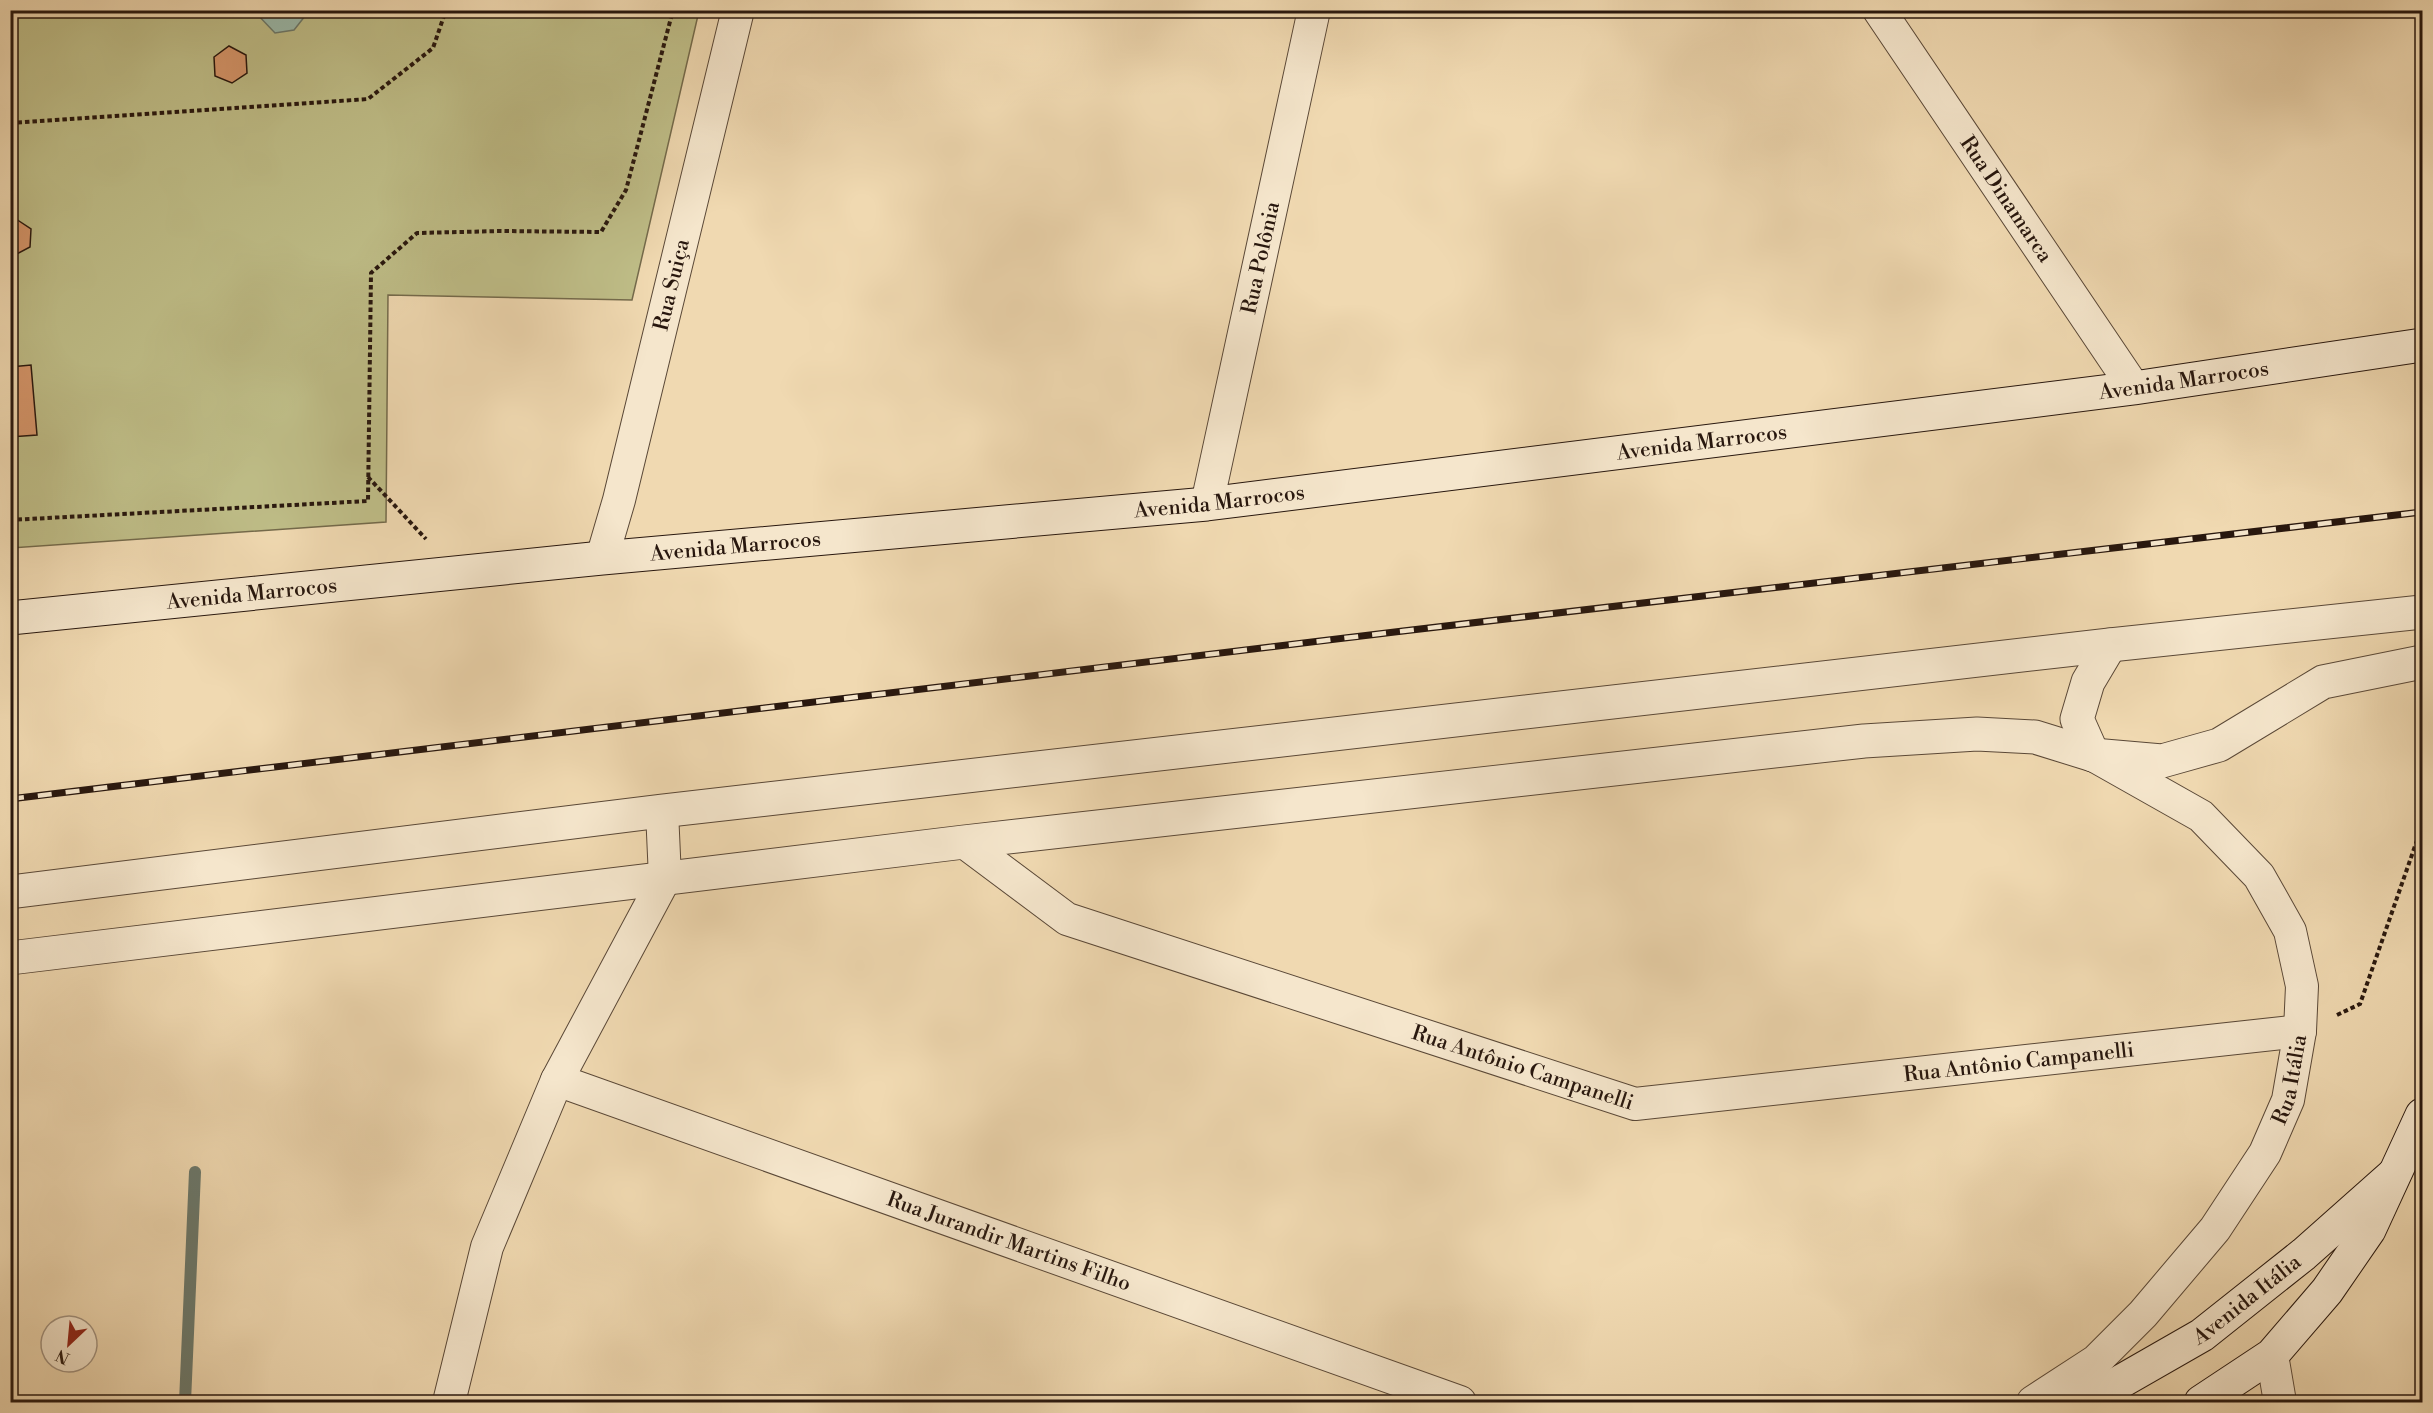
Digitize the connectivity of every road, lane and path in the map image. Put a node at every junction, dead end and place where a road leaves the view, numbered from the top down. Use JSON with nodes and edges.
{"nodes":[{"id":1,"x":446,"y":10,"type":"edge"},
{"id":2,"x":673,"y":10,"type":"edge"},
{"id":3,"x":738,"y":10,"type":"edge"},
{"id":4,"x":1314,"y":10,"type":"edge"},
{"id":5,"x":1879,"y":10,"type":"edge"},
{"id":6,"x":10,"y":123,"type":"edge"},
{"id":7,"x":2422,"y":345,"type":"edge"},
{"id":8,"x":2133,"y":388,"type":"junction"},
{"id":9,"x":368,"y":477,"type":"junction"},
{"id":10,"x":1207,"y":504,"type":"junction"},
{"id":11,"x":10,"y":520,"type":"edge"},
{"id":12,"x":602,"y":558,"type":"junction"},
{"id":13,"x":434,"y":575,"type":"junction"},
{"id":14,"x":2422,"y":612,"type":"edge"},
{"id":15,"x":10,"y":618,"type":"edge"},
{"id":16,"x":2110,"y":645,"type":"junction"},
{"id":17,"x":2422,"y":662,"type":"edge"},
{"id":18,"x":2093,"y":755,"type":"junction"},
{"id":19,"x":662,"y":811,"type":"junction"},
{"id":20,"x":2422,"y":826,"type":"edge"},
{"id":21,"x":964,"y":842,"type":"junction"},
{"id":22,"x":665,"y":878,"type":"junction"},
{"id":23,"x":10,"y":892,"type":"edge"},
{"id":24,"x":10,"y":958,"type":"edge"},
{"id":25,"x":2300,"y":1031,"type":"junction"},
{"id":26,"x":557,"y":1080,"type":"junction"},
{"id":27,"x":2422,"y":1114,"type":"edge"},
{"id":28,"x":2393,"y":1175,"type":"junction"},
{"id":29,"x":2272,"y":1355,"type":"junction"},
{"id":30,"x":449,"y":1402,"type":"edge"},
{"id":31,"x":1460,"y":1402,"type":"edge"},
{"id":32,"x":2033,"y":1402,"type":"edge"},
{"id":33,"x":2085,"y":1402,"type":"edge"},
{"id":34,"x":2201,"y":1402,"type":"edge"},
{"id":35,"x":2280,"y":1402,"type":"edge"}],
"edges":[{"from":1,"to":6,"type":"path"},
{"from":2,"to":9,"type":"path"},
{"from":3,"to":12,"type":"street","name":"Rua Suiça"},
{"from":4,"to":10,"type":"street","name":"Rua Polônia"},
{"from":5,"to":8,"type":"street","name":"Rua Dinamarca"},
{"from":7,"to":8,"type":"street","name":"Avenida Marrocos"},
{"from":8,"to":10,"type":"street","name":"Avenida Marrocos"},
{"from":9,"to":11,"type":"path"},
{"from":9,"to":13,"type":"path"},
{"from":10,"to":12,"type":"street","name":"Avenida Marrocos"},
{"from":12,"to":13,"type":"street","name":"Avenida Marrocos"},
{"from":13,"to":15,"type":"street","name":"Avenida Marrocos"},
{"from":14,"to":16,"type":"street"},
{"from":16,"to":18,"type":"street"},
{"from":16,"to":19,"type":"street"},
{"from":17,"to":18,"type":"street"},
{"from":18,"to":21,"type":"street"},
{"from":18,"to":25,"type":"street","name":"Rua Itália"},
{"from":19,"to":22,"type":"street"},
{"from":19,"to":23,"type":"street"},
{"from":20,"to":25,"type":"path"},
{"from":21,"to":22,"type":"street"},
{"from":21,"to":25,"type":"street","name":"Rua Antônio Campanelli"},
{"from":22,"to":24,"type":"street"},
{"from":22,"to":26,"type":"street"},
{"from":25,"to":32,"type":"street","name":"Rua Itália"},
{"from":26,"to":30,"type":"street"},
{"from":26,"to":31,"type":"street","name":"Rua Jurandir Martins Filho"},
{"from":27,"to":28,"type":"street","name":"Avenida Itália"},
{"from":28,"to":29,"type":"street","name":"Avenida Itália"},
{"from":28,"to":33,"type":"street","name":"Avenida Itália"},
{"from":29,"to":34,"type":"street","name":"Avenida Itália"},
{"from":29,"to":35,"type":"street"}]}
